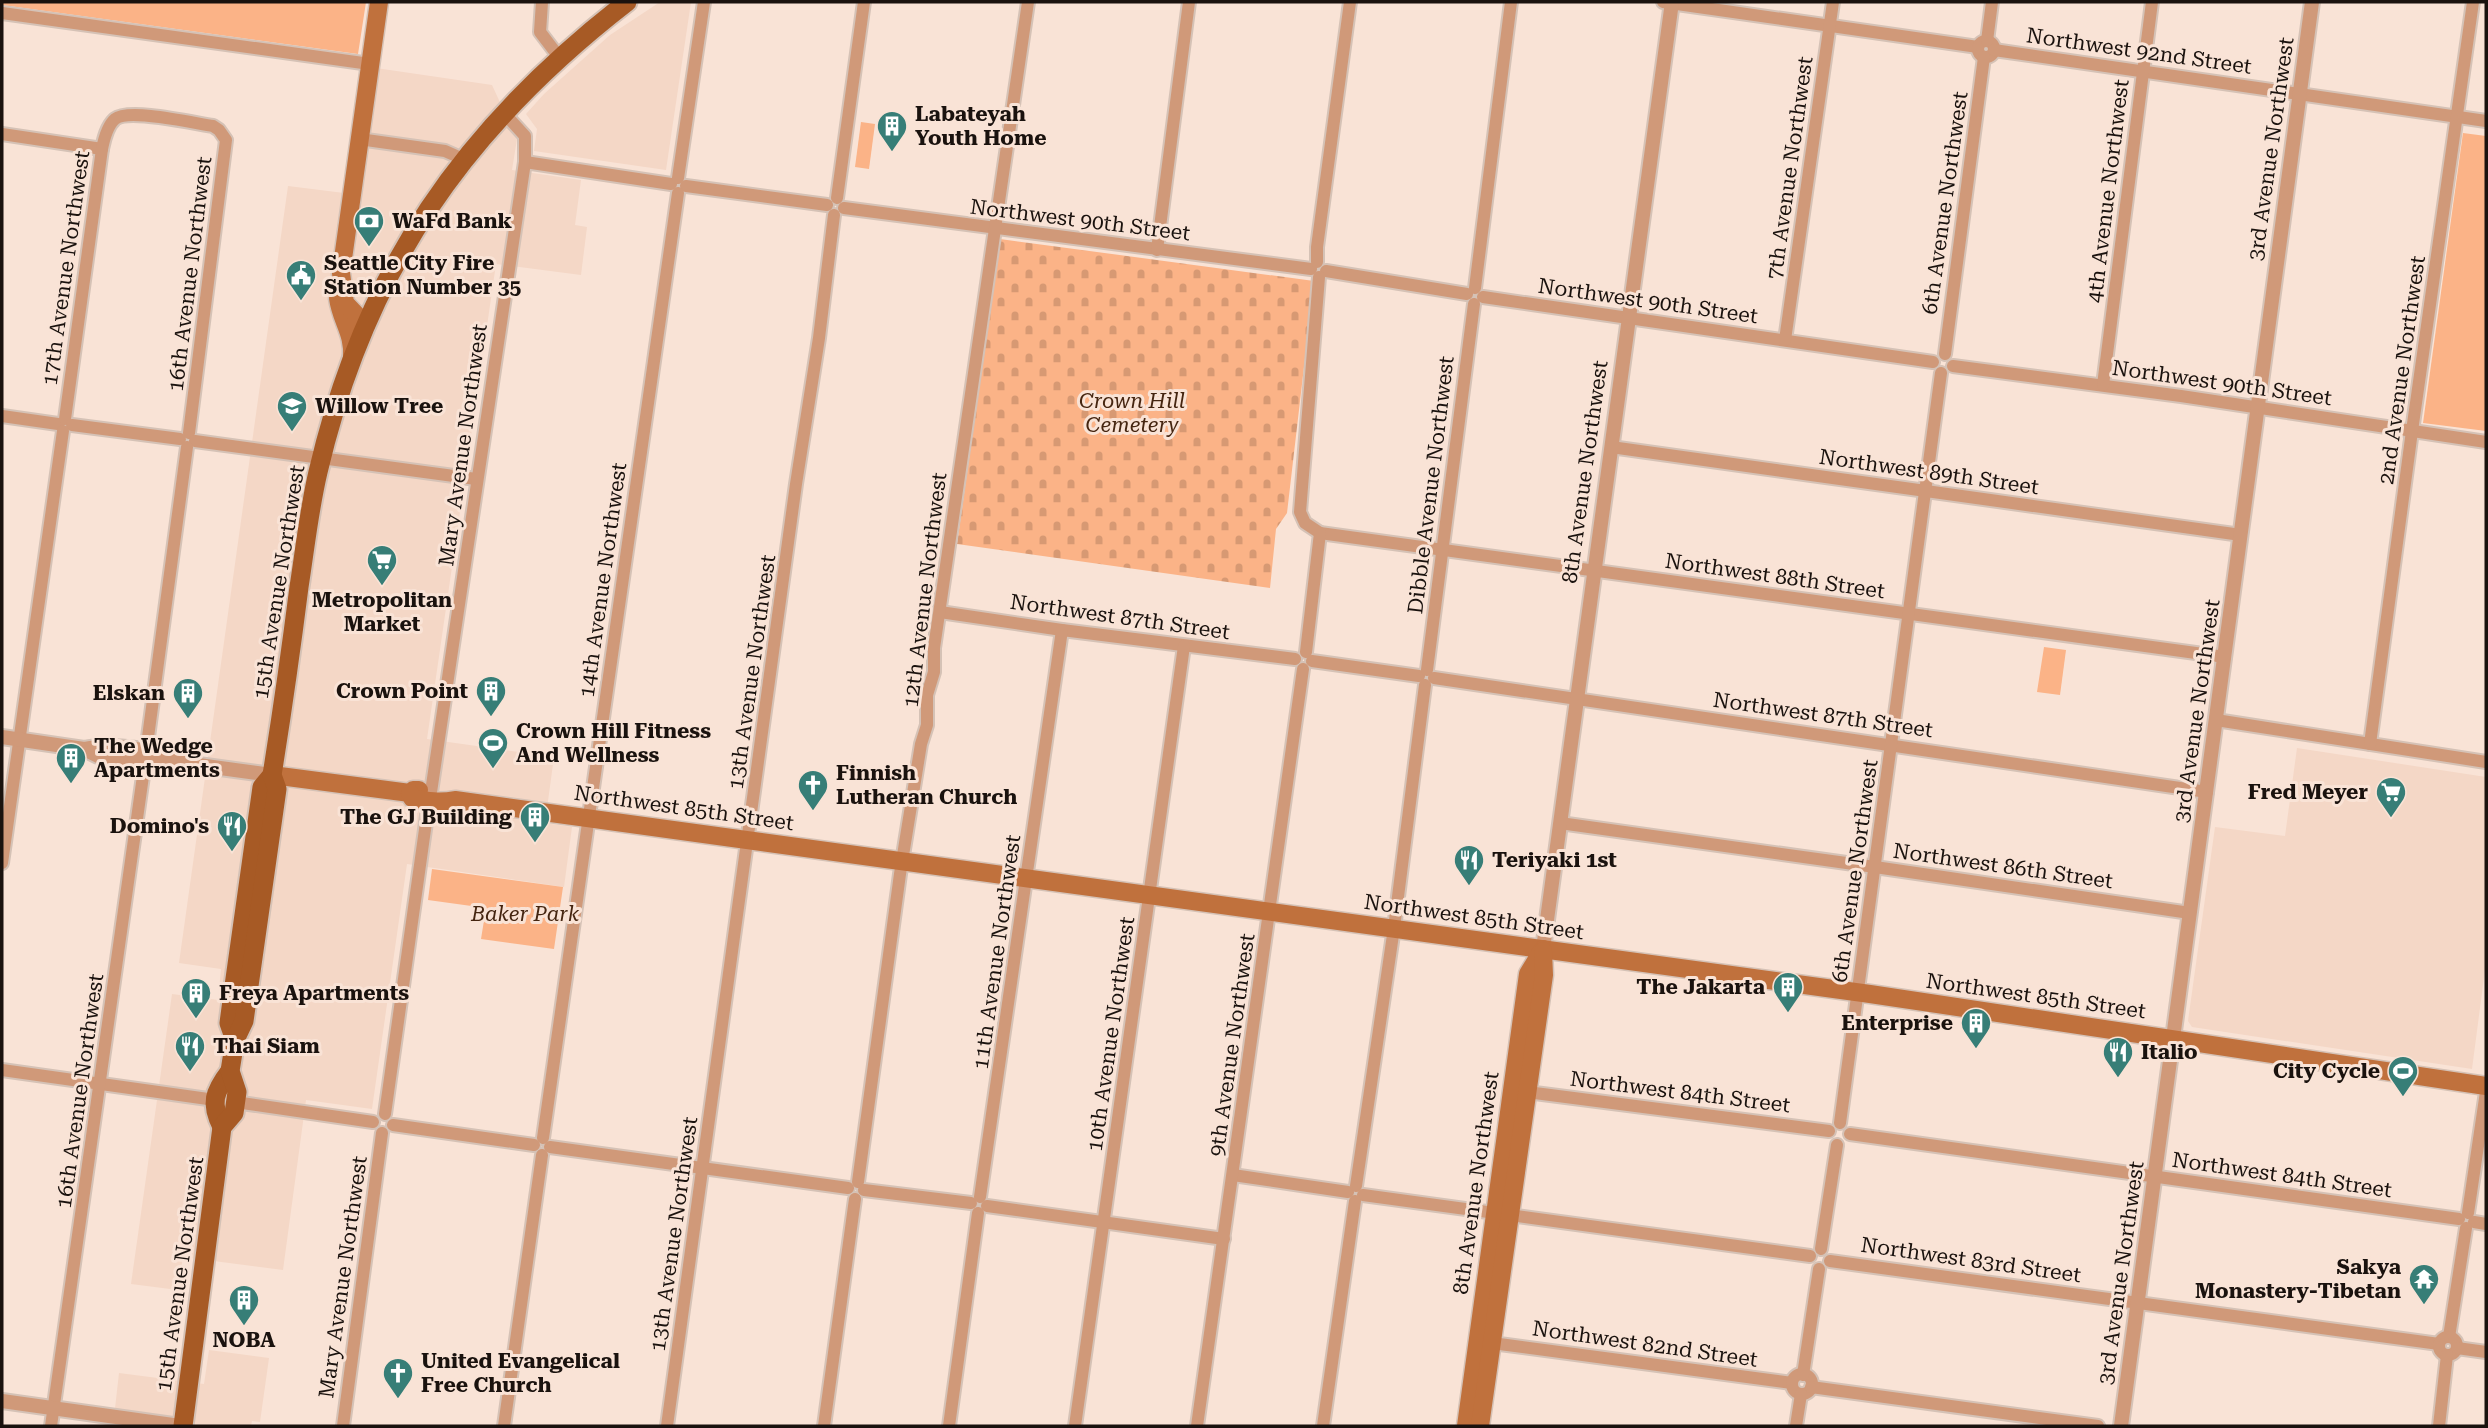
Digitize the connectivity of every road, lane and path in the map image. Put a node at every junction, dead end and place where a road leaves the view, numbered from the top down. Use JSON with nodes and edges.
{"nodes":[{"id":1,"x":379,"y":2,"type":"edge"},
{"id":2,"x":542,"y":2,"type":"edge"},
{"id":3,"x":627,"y":2,"type":"edge"},
{"id":4,"x":704,"y":2,"type":"edge"},
{"id":5,"x":864,"y":2,"type":"edge"},
{"id":6,"x":1028,"y":2,"type":"edge"},
{"id":7,"x":1189,"y":2,"type":"edge"},
{"id":8,"x":1350,"y":2,"type":"edge"},
{"id":9,"x":1511,"y":2,"type":"edge"},
{"id":10,"x":1669,"y":2,"type":"edge"},
{"id":11,"x":1833,"y":2,"type":"edge"},
{"id":12,"x":1992,"y":2,"type":"edge"},
{"id":13,"x":2152,"y":2,"type":"edge"},
{"id":14,"x":2312,"y":2,"type":"edge"},
{"id":15,"x":2473,"y":2,"type":"edge"},
{"id":16,"x":2,"y":13,"type":"edge"},
{"id":17,"x":1830,"y":26,"type":"junction"},
{"id":18,"x":1986,"y":48,"type":"junction"},
{"id":19,"x":559,"y":57,"type":"junction"},
{"id":20,"x":370,"y":64,"type":"junction"},
{"id":21,"x":2143,"y":71,"type":"junction"},
{"id":22,"x":2299,"y":93,"type":"junction"},
{"id":23,"x":503,"y":112,"type":"junction"},
{"id":24,"x":2458,"y":116,"type":"junction"},
{"id":25,"x":2486,"y":121,"type":"edge"},
{"id":26,"x":111,"y":124,"type":"joint"},
{"id":27,"x":2,"y":134,"type":"edge"},
{"id":28,"x":359,"y":139,"type":"junction"},
{"id":29,"x":102,"y":149,"type":"junction"},
{"id":30,"x":463,"y":159,"type":"junction"},
{"id":31,"x":525,"y":162,"type":"junction"},
{"id":32,"x":678,"y":185,"type":"junction"},
{"id":33,"x":835,"y":206,"type":"junction"},
{"id":34,"x":993,"y":228,"type":"junction"},
{"id":35,"x":1157,"y":250,"type":"junction"},
{"id":36,"x":1318,"y":270,"type":"junction"},
{"id":37,"x":341,"y":273,"type":"junction"},
{"id":38,"x":1474,"y":296,"type":"junction"},
{"id":39,"x":1629,"y":317,"type":"junction"},
{"id":40,"x":366,"y":325,"type":"junction"},
{"id":41,"x":1785,"y":340,"type":"junction"},
{"id":42,"x":1945,"y":354,"type":"junction"},
{"id":43,"x":352,"y":358,"type":"junction"},
{"id":44,"x":1933,"y":362,"type":"junction"},
{"id":45,"x":1947,"y":369,"type":"junction"},
{"id":46,"x":2103,"y":385,"type":"junction"},
{"id":47,"x":2256,"y":407,"type":"junction"},
{"id":48,"x":2,"y":416,"type":"edge"},
{"id":49,"x":64,"y":425,"type":"junction"},
{"id":50,"x":2412,"y":431,"type":"junction"},
{"id":51,"x":188,"y":440,"type":"junction"},
{"id":52,"x":2486,"y":442,"type":"edge"},
{"id":53,"x":1611,"y":447,"type":"junction"},
{"id":54,"x":322,"y":458,"type":"junction"},
{"id":55,"x":476,"y":479,"type":"junction"},
{"id":56,"x":1926,"y":491,"type":"junction"},
{"id":57,"x":1320,"y":533,"type":"junction"},
{"id":58,"x":2241,"y":535,"type":"junction"},
{"id":59,"x":1443,"y":548,"type":"junction"},
{"id":60,"x":1594,"y":570,"type":"junction"},
{"id":61,"x":940,"y":612,"type":"junction"},
{"id":62,"x":1908,"y":615,"type":"junction"},
{"id":63,"x":1062,"y":630,"type":"junction"},
{"id":64,"x":1184,"y":646,"type":"junction"},
{"id":65,"x":2225,"y":657,"type":"junction"},
{"id":66,"x":1304,"y":660,"type":"junction"},
{"id":67,"x":1426,"y":677,"type":"junction"},
{"id":68,"x":1577,"y":699,"type":"junction"},
{"id":69,"x":2216,"y":720,"type":"junction"},
{"id":70,"x":2,"y":737,"type":"edge"},
{"id":71,"x":19,"y":740,"type":"junction"},
{"id":72,"x":2370,"y":744,"type":"junction"},
{"id":73,"x":1891,"y":745,"type":"junction"},
{"id":74,"x":146,"y":757,"type":"junction"},
{"id":75,"x":2486,"y":762,"type":"edge"},
{"id":76,"x":272,"y":775,"type":"junction"},
{"id":77,"x":2207,"y":792,"type":"junction"},
{"id":78,"x":430,"y":796,"type":"junction"},
{"id":79,"x":589,"y":818,"type":"junction"},
{"id":80,"x":1560,"y":823,"type":"junction"},
{"id":81,"x":747,"y":840,"type":"junction"},
{"id":82,"x":903,"y":861,"type":"junction"},
{"id":83,"x":2,"y":863,"type":"edge"},
{"id":84,"x":1875,"y":867,"type":"junction"},
{"id":85,"x":1027,"y":878,"type":"junction"},
{"id":86,"x":1150,"y":895,"type":"junction"},
{"id":87,"x":1270,"y":912,"type":"junction"},
{"id":88,"x":2190,"y":913,"type":"junction"},
{"id":89,"x":1394,"y":928,"type":"junction"},
{"id":90,"x":1543,"y":949,"type":"junction"},
{"id":91,"x":237,"y":964,"type":"junction"},
{"id":92,"x":1859,"y":992,"type":"junction"},
{"id":93,"x":247,"y":999,"type":"junction"},
{"id":94,"x":2172,"y":1039,"type":"junction"},
{"id":95,"x":234,"y":1040,"type":"junction"},
{"id":96,"x":2,"y":1070,"type":"edge"},
{"id":97,"x":230,"y":1071,"type":"junction"},
{"id":98,"x":100,"y":1085,"type":"junction"},
{"id":99,"x":2486,"y":1086,"type":"edge"},
{"id":100,"x":1527,"y":1092,"type":"junction"},
{"id":101,"x":2486,"y":1092,"type":"edge"},
{"id":102,"x":215,"y":1100,"type":"junction"},
{"id":103,"x":235,"y":1102,"type":"junction"},
{"id":104,"x":386,"y":1124,"type":"junction"},
{"id":105,"x":1840,"y":1124,"type":"junction"},
{"id":106,"x":222,"y":1128,"type":"junction"},
{"id":107,"x":1829,"y":1131,"type":"junction"},
{"id":108,"x":1850,"y":1134,"type":"junction"},
{"id":109,"x":1837,"y":1144,"type":"junction"},
{"id":110,"x":542,"y":1146,"type":"junction"},
{"id":111,"x":702,"y":1168,"type":"junction"},
{"id":112,"x":1233,"y":1175,"type":"junction"},
{"id":113,"x":2155,"y":1176,"type":"junction"},
{"id":114,"x":856,"y":1190,"type":"junction"},
{"id":115,"x":1356,"y":1194,"type":"junction"},
{"id":116,"x":979,"y":1205,"type":"junction"},
{"id":117,"x":1502,"y":1214,"type":"junction"},
{"id":118,"x":2471,"y":1221,"type":"edge"},
{"id":119,"x":1104,"y":1223,"type":"junction"},
{"id":120,"x":1224,"y":1239,"type":"junction"},
{"id":121,"x":1821,"y":1249,"type":"junction"},
{"id":122,"x":1810,"y":1256,"type":"junction"},
{"id":123,"x":1830,"y":1261,"type":"junction"},
{"id":124,"x":1819,"y":1269,"type":"junction"},
{"id":125,"x":2139,"y":1303,"type":"junction"},
{"id":126,"x":1492,"y":1343,"type":"junction"},
{"id":127,"x":2448,"y":1346,"type":"junction"},
{"id":128,"x":2486,"y":1352,"type":"edge"},
{"id":129,"x":1801,"y":1388,"type":"junction"},
{"id":130,"x":2,"y":1401,"type":"edge"},
{"id":131,"x":54,"y":1408,"type":"junction"},
{"id":132,"x":51,"y":1426,"type":"edge"},
{"id":133,"x":181,"y":1426,"type":"edge"},
{"id":134,"x":343,"y":1426,"type":"edge"},
{"id":135,"x":504,"y":1426,"type":"edge"},
{"id":136,"x":667,"y":1426,"type":"edge"},
{"id":137,"x":824,"y":1426,"type":"edge"},
{"id":138,"x":949,"y":1426,"type":"edge"},
{"id":139,"x":1075,"y":1426,"type":"edge"},
{"id":140,"x":1197,"y":1426,"type":"edge"},
{"id":141,"x":1323,"y":1426,"type":"edge"},
{"id":142,"x":1466,"y":1426,"type":"edge"},
{"id":143,"x":1480,"y":1426,"type":"edge"},
{"id":144,"x":1796,"y":1426,"type":"edge"},
{"id":145,"x":2098,"y":1426,"type":"edge"},
{"id":146,"x":2121,"y":1426,"type":"edge"},
{"id":147,"x":2439,"y":1426,"type":"edge"}],
"edges":[{"from":1,"to":20,"type":"main road"},
{"from":2,"to":19,"type":"street"},
{"from":3,"to":19,"type":"main road","name":"15th Avenue Northwest"},
{"from":4,"to":32,"type":"street","name":"14th Avenue Northwest"},
{"from":5,"to":33,"type":"street","name":"13th Avenue Northwest"},
{"from":6,"to":34,"type":"street","name":"12th Avenue Northwest"},
{"from":7,"to":35,"type":"street"},
{"from":8,"to":36,"type":"street"},
{"from":9,"to":38,"type":"street","name":"Dibble Avenue Northwest"},
{"from":10,"to":17,"type":"street","name":"Northwest 92nd Street"},
{"from":10,"to":39,"type":"street","name":"8th Avenue Northwest"},
{"from":11,"to":17,"type":"street","name":"7th Avenue Northwest"},
{"from":12,"to":18,"type":"street","name":"6th Avenue Northwest"},
{"from":13,"to":21,"type":"street","name":"4th Avenue Northwest"},
{"from":14,"to":22,"type":"street","name":"3rd Avenue Northwest"},
{"from":15,"to":24,"type":"street","name":"2nd Avenue Northwest"},
{"from":16,"to":20,"type":"street"},
{"from":17,"to":18,"type":"street","name":"Northwest 92nd Street"},
{"from":17,"to":41,"type":"street","name":"7th Avenue Northwest"},
{"from":18,"to":21,"type":"street","name":"Northwest 92nd Street"},
{"from":18,"to":42,"type":"street","name":"6th Avenue Northwest"},
{"from":19,"to":23,"type":"main road","name":"15th Avenue Northwest"},
{"from":20,"to":28,"type":"main road"},
{"from":21,"to":22,"type":"street","name":"Northwest 92nd Street"},
{"from":21,"to":46,"type":"street","name":"4th Avenue Northwest"},
{"from":22,"to":24,"type":"street","name":"Northwest 92nd Street"},
{"from":22,"to":47,"type":"street","name":"3rd Avenue Northwest"},
{"from":23,"to":30,"type":"main road","name":"15th Avenue Northwest"},
{"from":23,"to":31,"type":"street","name":"Mary Avenue Northwest"},
{"from":24,"to":25,"type":"street","name":"Northwest 92nd Street"},
{"from":24,"to":50,"type":"street","name":"2nd Avenue Northwest"},
{"from":26,"to":29,"type":"street","name":"17th Avenue Northwest"},
{"from":26,"to":51,"type":"street","name":"16th Avenue Northwest"},
{"from":27,"to":29,"type":"street"},
{"from":28,"to":30,"type":"street"},
{"from":28,"to":37,"type":"main road"},
{"from":29,"to":49,"type":"street","name":"17th Avenue Northwest"},
{"from":30,"to":40,"type":"main road","name":"15th Avenue Northwest"},
{"from":31,"to":32,"type":"street","name":"Northwest 90th Street"},
{"from":31,"to":55,"type":"street","name":"Mary Avenue Northwest"},
{"from":32,"to":33,"type":"street","name":"Northwest 90th Street"},
{"from":32,"to":79,"type":"street","name":"14th Avenue Northwest"},
{"from":33,"to":34,"type":"street","name":"Northwest 90th Street"},
{"from":33,"to":81,"type":"street","name":"13th Avenue Northwest"},
{"from":34,"to":35,"type":"street","name":"Northwest 90th Street"},
{"from":34,"to":61,"type":"street","name":"12th Avenue Northwest"},
{"from":35,"to":36,"type":"street","name":"Northwest 90th Street"},
{"from":36,"to":38,"type":"street","name":"Northwest 90th Street"},
{"from":36,"to":57,"type":"street"},
{"from":37,"to":40,"type":"main road"},
{"from":37,"to":43,"type":"main road"},
{"from":38,"to":39,"type":"street","name":"Northwest 90th Street"},
{"from":38,"to":59,"type":"street","name":"Dibble Avenue Northwest"},
{"from":39,"to":41,"type":"street","name":"Northwest 90th Street"},
{"from":39,"to":53,"type":"street","name":"8th Avenue Northwest"},
{"from":40,"to":43,"type":"main road","name":"15th Avenue Northwest"},
{"from":41,"to":44,"type":"street","name":"Northwest 90th Street"},
{"from":42,"to":44,"type":"street"},
{"from":42,"to":45,"type":"street"},
{"from":43,"to":54,"type":"main road","name":"15th Avenue Northwest"},
{"from":44,"to":45,"type":"street"},
{"from":45,"to":46,"type":"street","name":"Northwest 90th Street"},
{"from":45,"to":56,"type":"street","name":"6th Avenue Northwest"},
{"from":46,"to":47,"type":"street","name":"Northwest 90th Street"},
{"from":47,"to":50,"type":"street","name":"Northwest 90th Street"},
{"from":47,"to":58,"type":"street","name":"3rd Avenue Northwest"},
{"from":48,"to":49,"type":"street"},
{"from":49,"to":51,"type":"street"},
{"from":49,"to":71,"type":"street","name":"17th Avenue Northwest"},
{"from":50,"to":52,"type":"street","name":"Northwest 90th Street"},
{"from":50,"to":72,"type":"street","name":"2nd Avenue Northwest"},
{"from":51,"to":54,"type":"street"},
{"from":51,"to":74,"type":"street","name":"16th Avenue Northwest"},
{"from":53,"to":56,"type":"street","name":"Northwest 89th Street"},
{"from":53,"to":60,"type":"street","name":"8th Avenue Northwest"},
{"from":54,"to":55,"type":"street"},
{"from":54,"to":76,"type":"main road","name":"15th Avenue Northwest"},
{"from":55,"to":78,"type":"street","name":"Mary Avenue Northwest"},
{"from":56,"to":58,"type":"street","name":"Northwest 89th Street"},
{"from":56,"to":62,"type":"street","name":"6th Avenue Northwest"},
{"from":57,"to":59,"type":"street","name":"Northwest 88th Street"},
{"from":57,"to":66,"type":"street","name":"9th Avenue Northwest"},
{"from":58,"to":65,"type":"street","name":"3rd Avenue Northwest"},
{"from":59,"to":60,"type":"street","name":"Northwest 88th Street"},
{"from":59,"to":67,"type":"street","name":"Dibble Avenue Northwest"},
{"from":60,"to":62,"type":"street","name":"Northwest 88th Street"},
{"from":60,"to":68,"type":"street","name":"8th Avenue Northwest"},
{"from":61,"to":63,"type":"street","name":"Northwest 87th Street"},
{"from":61,"to":82,"type":"street","name":"12th Avenue Northwest"},
{"from":62,"to":65,"type":"street","name":"Northwest 88th Street"},
{"from":62,"to":73,"type":"street","name":"6th Avenue Northwest"},
{"from":63,"to":64,"type":"street","name":"Northwest 87th Street"},
{"from":63,"to":85,"type":"street","name":"11th Avenue Northwest"},
{"from":64,"to":66,"type":"street","name":"Northwest 87th Street"},
{"from":64,"to":86,"type":"street","name":"10th Avenue Northwest"},
{"from":65,"to":69,"type":"street","name":"3rd Avenue Northwest"},
{"from":66,"to":67,"type":"street","name":"Northwest 87th Street"},
{"from":66,"to":87,"type":"street","name":"9th Avenue Northwest"},
{"from":67,"to":68,"type":"street","name":"Northwest 87th Street"},
{"from":67,"to":89,"type":"street","name":"Dibble Avenue Northwest"},
{"from":68,"to":73,"type":"street","name":"Northwest 87th Street"},
{"from":68,"to":80,"type":"street","name":"8th Avenue Northwest"},
{"from":69,"to":72,"type":"street"},
{"from":69,"to":77,"type":"street","name":"3rd Avenue Northwest"},
{"from":70,"to":71,"type":"street","name":"Northwest 85th Street"},
{"from":71,"to":74,"type":"street","name":"Northwest 85th Street"},
{"from":71,"to":83,"type":"street","name":"17th Avenue Northwest"},
{"from":72,"to":75,"type":"street"},
{"from":73,"to":77,"type":"street","name":"Northwest 87th Street"},
{"from":73,"to":84,"type":"street","name":"6th Avenue Northwest"},
{"from":74,"to":76,"type":"street","name":"Northwest 85th Street"},
{"from":74,"to":98,"type":"street","name":"16th Avenue Northwest"},
{"from":76,"to":78,"type":"main road","name":"Northwest 85th Street"},
{"from":76,"to":91,"type":"main road","name":"15th Avenue Northwest"},
{"from":76,"to":93,"type":"main road","name":"15th Avenue Northwest"},
{"from":77,"to":88,"type":"street","name":"3rd Avenue Northwest"},
{"from":78,"to":79,"type":"main road","name":"Northwest 85th Street"},
{"from":78,"to":104,"type":"street","name":"Mary Avenue Northwest"},
{"from":79,"to":81,"type":"main road","name":"Northwest 85th Street"},
{"from":79,"to":110,"type":"street","name":"14th Avenue Northwest"},
{"from":80,"to":84,"type":"street","name":"Northwest 86th Street"},
{"from":80,"to":90,"type":"street","name":"8th Avenue Northwest"},
{"from":81,"to":82,"type":"main road","name":"Northwest 85th Street"},
{"from":81,"to":111,"type":"street","name":"13th Avenue Northwest"},
{"from":82,"to":85,"type":"main road","name":"Northwest 85th Street"},
{"from":82,"to":114,"type":"street","name":"12th Avenue Northwest"},
{"from":84,"to":88,"type":"street","name":"Northwest 86th Street"},
{"from":84,"to":92,"type":"street","name":"6th Avenue Northwest"},
{"from":85,"to":86,"type":"main road","name":"Northwest 85th Street"},
{"from":85,"to":116,"type":"street","name":"11th Avenue Northwest"},
{"from":86,"to":87,"type":"main road","name":"Northwest 85th Street"},
{"from":86,"to":119,"type":"street","name":"10th Avenue Northwest"},
{"from":87,"to":89,"type":"main road","name":"Northwest 85th Street"},
{"from":87,"to":112,"type":"street","name":"9th Avenue Northwest"},
{"from":88,"to":94,"type":"street","name":"3rd Avenue Northwest"},
{"from":89,"to":90,"type":"main road","name":"Northwest 85th Street"},
{"from":89,"to":115,"type":"street","name":"Dibble Avenue Northwest"},
{"from":90,"to":92,"type":"main road","name":"Northwest 85th Street"},
{"from":90,"to":100,"type":"main road","name":"8th Avenue Northwest"},
{"from":90,"to":117,"type":"main road","name":"8th Avenue Northwest"},
{"from":91,"to":93,"type":"main road"},
{"from":91,"to":95,"type":"main road","name":"15th Avenue Northwest"},
{"from":92,"to":94,"type":"main road","name":"Northwest 85th Street"},
{"from":92,"to":105,"type":"street","name":"6th Avenue Northwest"},
{"from":93,"to":95,"type":"main road","name":"15th Avenue Northwest"},
{"from":94,"to":99,"type":"main road","name":"Northwest 85th Street"},
{"from":94,"to":113,"type":"street","name":"3rd Avenue Northwest"},
{"from":95,"to":97,"type":"main road","name":"15th Avenue Northwest"},
{"from":96,"to":98,"type":"street"},
{"from":97,"to":102,"type":"main road","name":"15th Avenue Northwest"},
{"from":97,"to":103,"type":"main road","name":"15th Avenue Northwest"},
{"from":98,"to":102,"type":"street"},
{"from":98,"to":131,"type":"street","name":"16th Avenue Northwest"},
{"from":100,"to":107,"type":"street","name":"Northwest 84th Street"},
{"from":100,"to":117,"type":"main road","name":"8th Avenue Northwest"},
{"from":101,"to":118,"type":"street"},
{"from":102,"to":106,"type":"main road","name":"15th Avenue Northwest"},
{"from":103,"to":104,"type":"street"},
{"from":103,"to":106,"type":"main road","name":"15th Avenue Northwest"},
{"from":104,"to":110,"type":"street"},
{"from":104,"to":134,"type":"street","name":"Mary Avenue Northwest"},
{"from":105,"to":107,"type":"street"},
{"from":105,"to":108,"type":"street"},
{"from":106,"to":133,"type":"main road","name":"15th Avenue Northwest"},
{"from":107,"to":109,"type":"street"},
{"from":108,"to":109,"type":"street"},
{"from":108,"to":113,"type":"street","name":"Northwest 84th Street"},
{"from":109,"to":121,"type":"street"},
{"from":110,"to":111,"type":"street"},
{"from":110,"to":135,"type":"street","name":"14th Avenue Northwest"},
{"from":111,"to":114,"type":"street"},
{"from":111,"to":136,"type":"street","name":"13th Avenue Northwest"},
{"from":112,"to":115,"type":"street"},
{"from":112,"to":120,"type":"street","name":"9th Avenue Northwest"},
{"from":113,"to":118,"type":"street","name":"Northwest 84th Street"},
{"from":113,"to":125,"type":"street","name":"3rd Avenue Northwest"},
{"from":114,"to":116,"type":"street"},
{"from":114,"to":137,"type":"street","name":"12th Avenue Northwest"},
{"from":115,"to":117,"type":"street"},
{"from":115,"to":141,"type":"street","name":"Dibble Avenue Northwest"},
{"from":116,"to":119,"type":"street"},
{"from":116,"to":138,"type":"street","name":"11th Avenue Northwest"},
{"from":117,"to":122,"type":"street"},
{"from":117,"to":126,"type":"main road","name":"8th Avenue Northwest"},
{"from":117,"to":142,"type":"main road","name":"8th Avenue Northwest"},
{"from":118,"to":127,"type":"street"},
{"from":119,"to":120,"type":"street"},
{"from":119,"to":139,"type":"street","name":"10th Avenue Northwest"},
{"from":120,"to":140,"type":"street","name":"9th Avenue Northwest"},
{"from":121,"to":122,"type":"street"},
{"from":121,"to":123,"type":"street"},
{"from":122,"to":124,"type":"street"},
{"from":123,"to":124,"type":"street"},
{"from":123,"to":125,"type":"street","name":"Northwest 83rd Street"},
{"from":124,"to":129,"type":"street"},
{"from":125,"to":127,"type":"street","name":"Northwest 83rd Street"},
{"from":125,"to":146,"type":"street","name":"3rd Avenue Northwest"},
{"from":126,"to":129,"type":"street","name":"Northwest 82nd Street"},
{"from":126,"to":143,"type":"main road","name":"8th Avenue Northwest"},
{"from":127,"to":128,"type":"street","name":"Northwest 83rd Street"},
{"from":127,"to":147,"type":"street"},
{"from":129,"to":144,"type":"street"},
{"from":129,"to":145,"type":"street","name":"Northwest 82nd Street"},
{"from":130,"to":131,"type":"street"},
{"from":131,"to":132,"type":"street","name":"16th Avenue Northwest"},
{"from":131,"to":133,"type":"street"}]}
